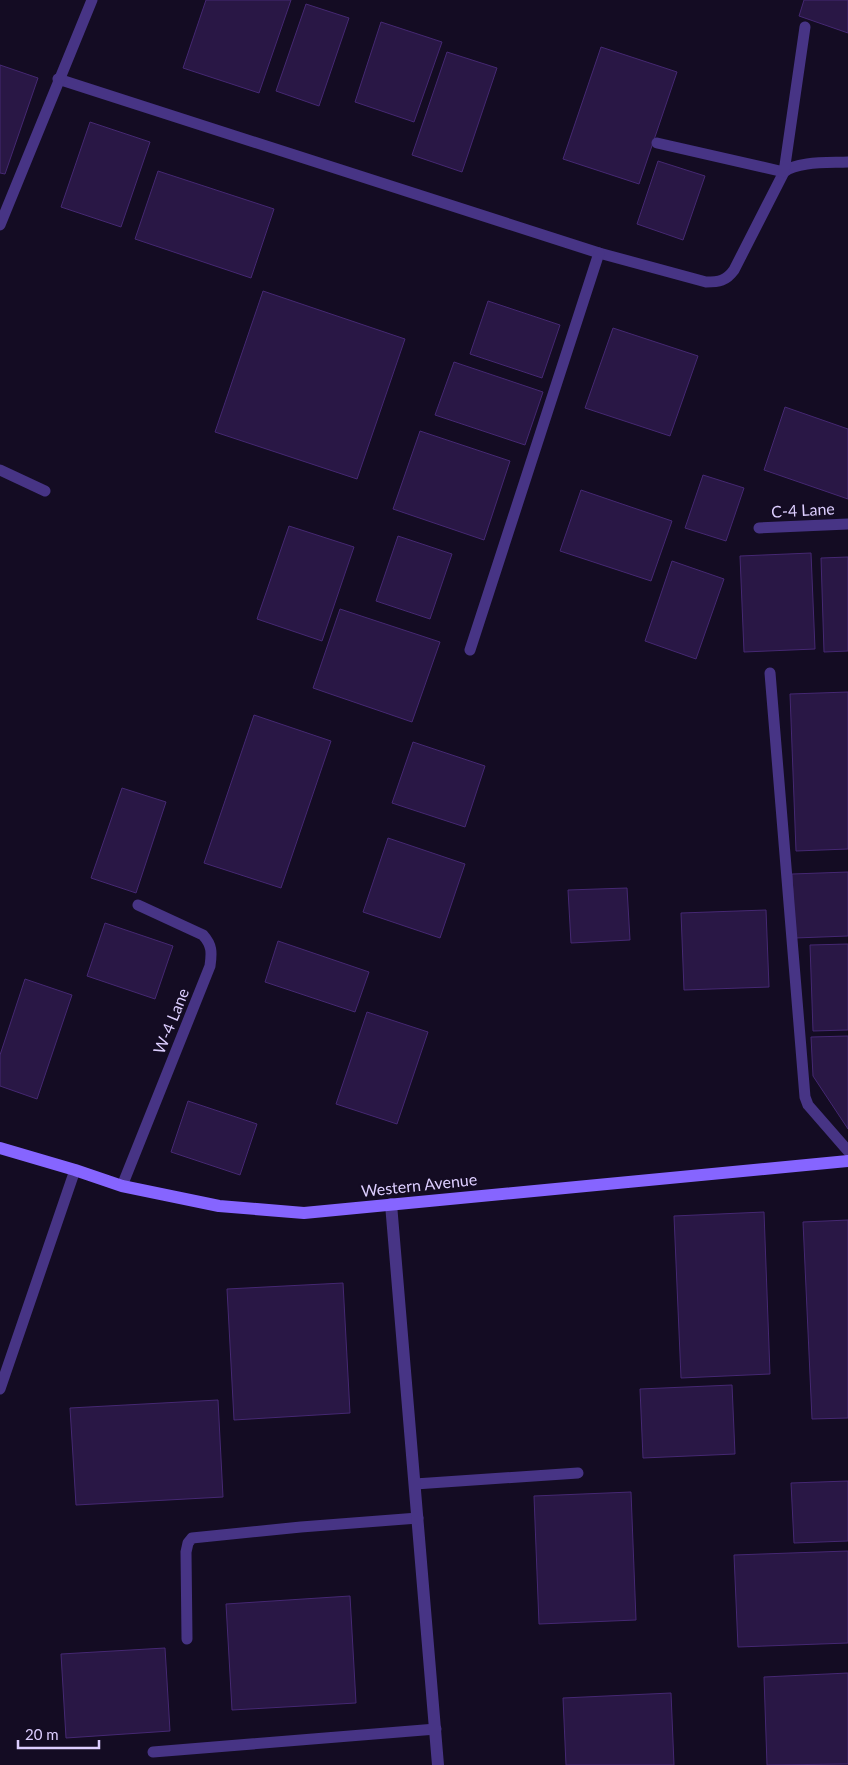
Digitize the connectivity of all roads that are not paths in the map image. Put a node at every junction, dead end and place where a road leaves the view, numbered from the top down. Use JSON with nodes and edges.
{"nodes":[{"id":1,"x":92,"y":0,"type":"edge"},
{"id":2,"x":805,"y":28,"type":"dead end"},
{"id":3,"x":58,"y":79,"type":"junction"},
{"id":4,"x":657,"y":143,"type":"dead end"},
{"id":5,"x":848,"y":162,"type":"edge"},
{"id":6,"x":784,"y":172,"type":"junction"},
{"id":7,"x":0,"y":225,"type":"edge"},
{"id":8,"x":599,"y":253,"type":"junction"},
{"id":9,"x":0,"y":470,"type":"edge"},
{"id":10,"x":45,"y":491,"type":"dead end"},
{"id":11,"x":848,"y":524,"type":"edge"},
{"id":12,"x":759,"y":528,"type":"dead end"},
{"id":13,"x":470,"y":650,"type":"dead end"},
{"id":14,"x":770,"y":673,"type":"dead end"},
{"id":15,"x":138,"y":905,"type":"dead end"},
{"id":16,"x":0,"y":1148,"type":"edge"},
{"id":17,"x":848,"y":1152,"type":"edge"},
{"id":18,"x":848,"y":1160,"type":"edge"},
{"id":19,"x":75,"y":1170,"type":"junction"},
{"id":20,"x":122,"y":1186,"type":"junction"},
{"id":21,"x":391,"y":1204,"type":"junction"},
{"id":22,"x":0,"y":1389,"type":"edge"},
{"id":23,"x":578,"y":1473,"type":"dead end"},
{"id":24,"x":415,"y":1484,"type":"junction"},
{"id":25,"x":418,"y":1518,"type":"junction"},
{"id":26,"x":187,"y":1639,"type":"dead end"},
{"id":27,"x":436,"y":1729,"type":"junction"},
{"id":28,"x":153,"y":1752,"type":"dead end"},
{"id":29,"x":438,"y":1765,"type":"edge"}],
"edges":[{"from":1,"to":3,"type":"lane"},
{"from":2,"to":6,"type":"lane"},
{"from":3,"to":7,"type":"lane"},
{"from":3,"to":8,"type":"lane"},
{"from":4,"to":6,"type":"lane"},
{"from":5,"to":6,"type":"lane"},
{"from":6,"to":8,"type":"lane"},
{"from":8,"to":13,"type":"lane"},
{"from":9,"to":10,"type":"lane"},
{"from":11,"to":12,"type":"lane","name":"C-4 Lane"},
{"from":14,"to":17,"type":"lane"},
{"from":15,"to":20,"type":"lane","name":"W-4 Lane"},
{"from":16,"to":19,"type":"street","name":"Western Avenue"},
{"from":18,"to":21,"type":"street","name":"Western Avenue"},
{"from":19,"to":20,"type":"street","name":"Western Avenue"},
{"from":19,"to":22,"type":"lane"},
{"from":20,"to":21,"type":"street","name":"Western Avenue"},
{"from":21,"to":24,"type":"street"},
{"from":23,"to":24,"type":"lane"},
{"from":24,"to":25,"type":"street"},
{"from":25,"to":26,"type":"lane"},
{"from":25,"to":27,"type":"street"},
{"from":27,"to":28,"type":"lane"},
{"from":27,"to":29,"type":"street"}]}
